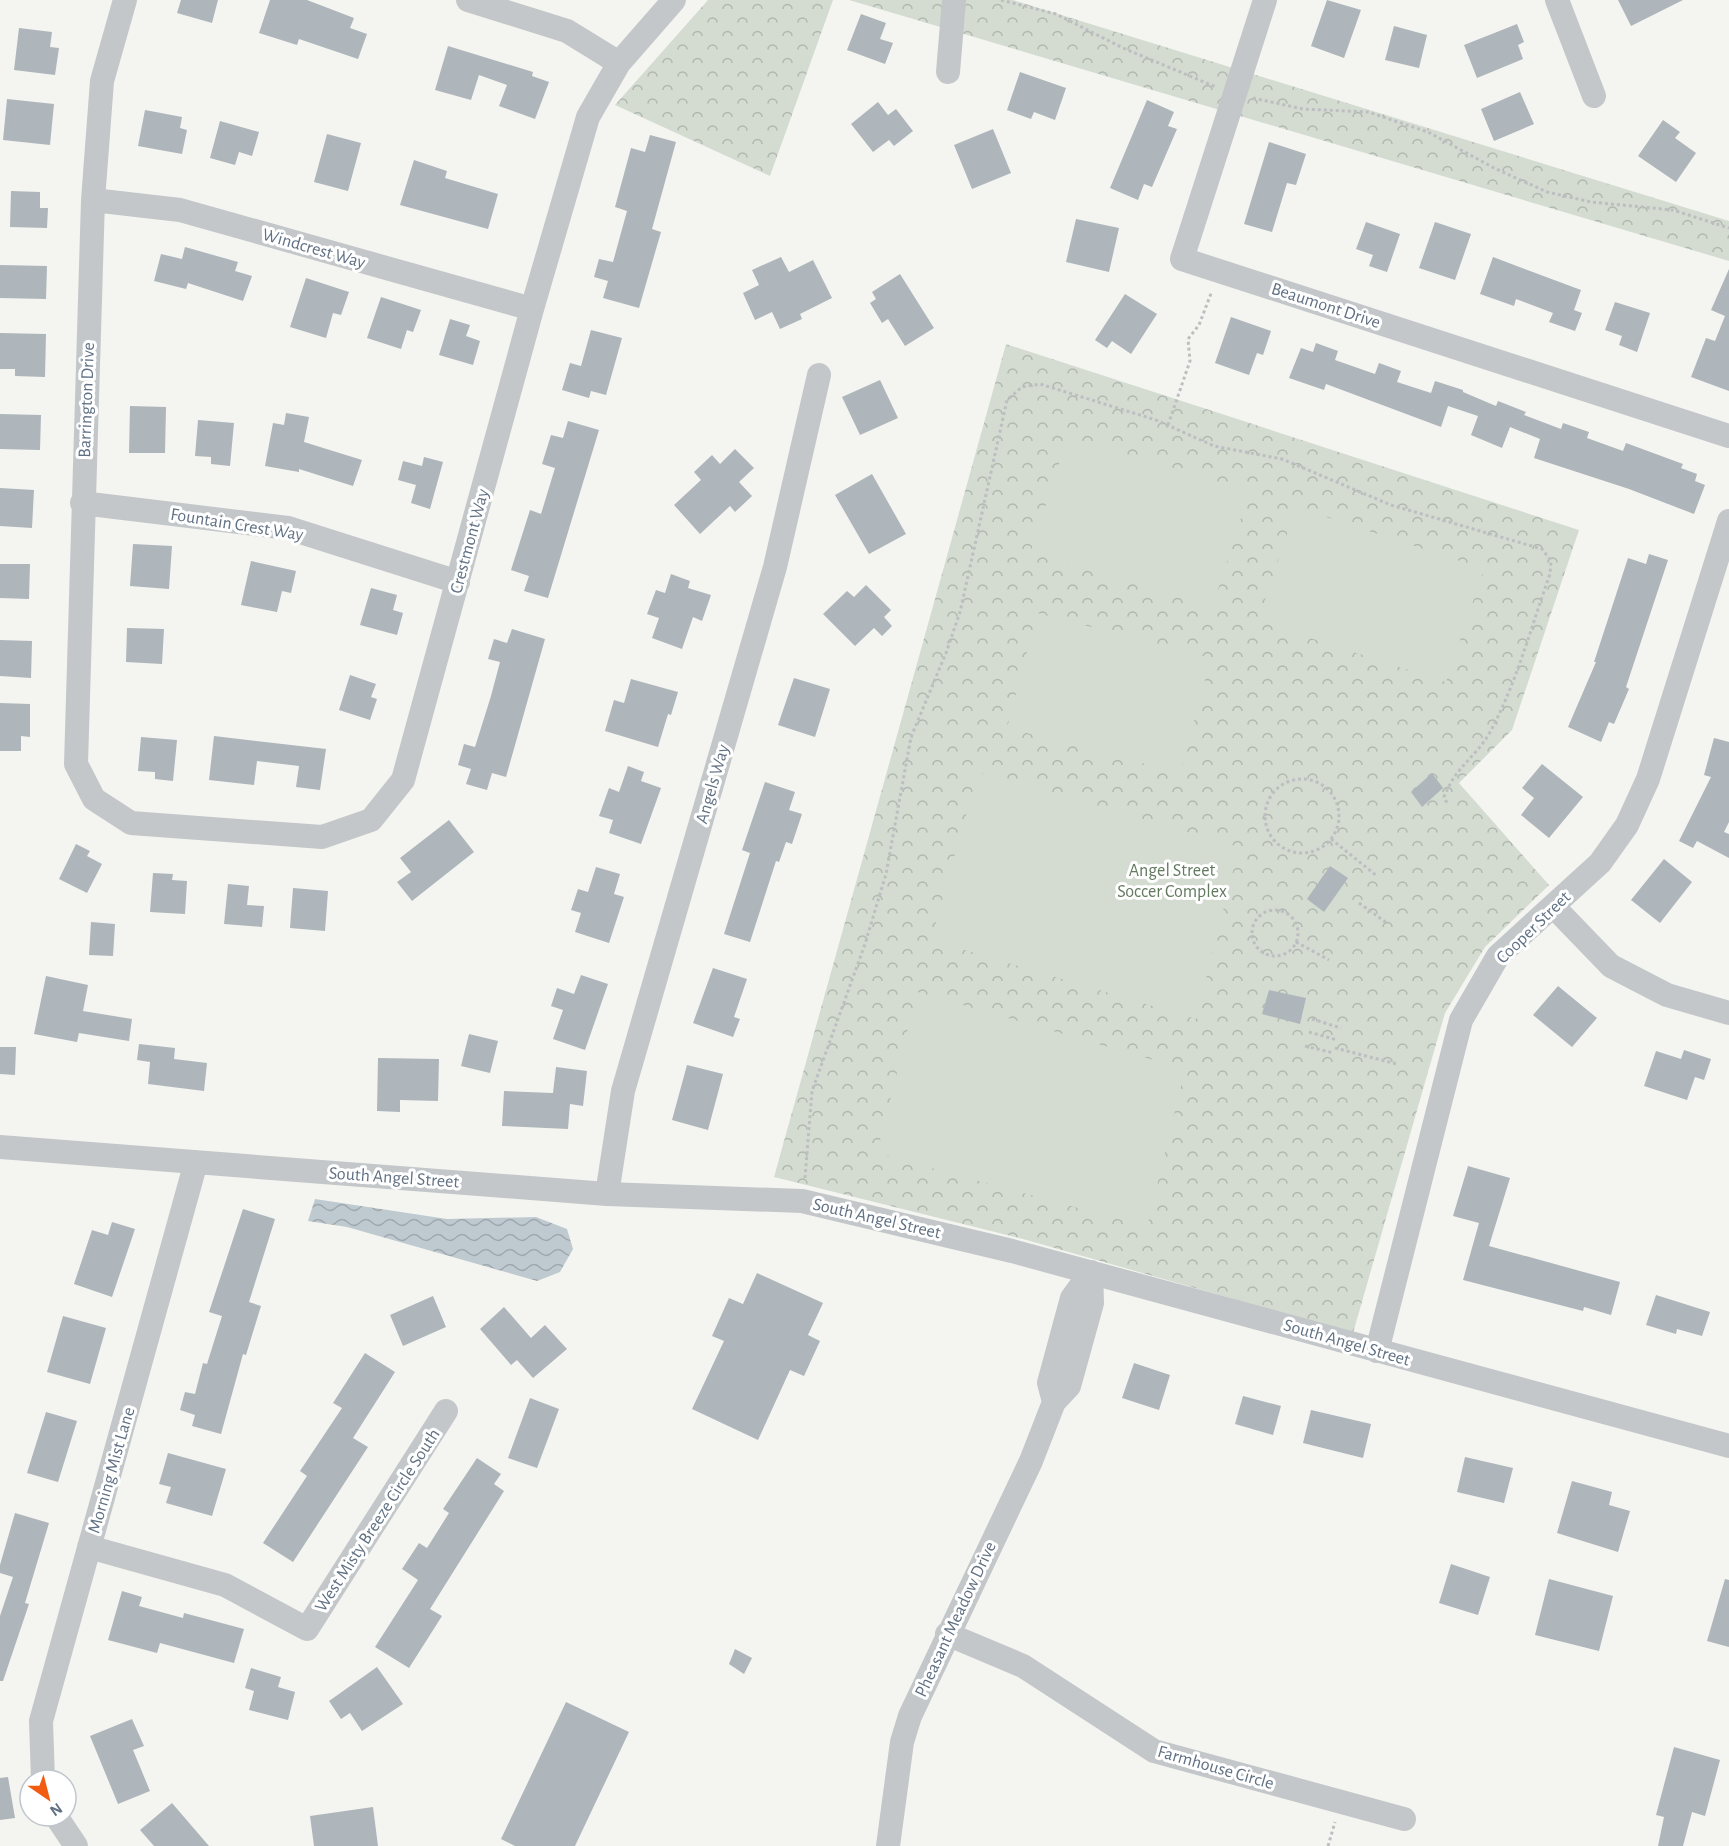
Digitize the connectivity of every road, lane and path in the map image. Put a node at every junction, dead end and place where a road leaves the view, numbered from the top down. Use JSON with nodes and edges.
{"nodes":[{"id":1,"x":125,"y":0,"type":"edge"},
{"id":2,"x":468,"y":0,"type":"edge"},
{"id":3,"x":674,"y":0,"type":"edge"},
{"id":4,"x":954,"y":0,"type":"edge"},
{"id":5,"x":1001,"y":0,"type":"edge"},
{"id":6,"x":1266,"y":0,"type":"edge"},
{"id":7,"x":1557,"y":0,"type":"edge"},
{"id":8,"x":619,"y":63,"type":"junction"},
{"id":9,"x":948,"y":72,"type":"dead end"},
{"id":10,"x":1220,"y":89,"type":"dead end"},
{"id":11,"x":1594,"y":96,"type":"dead end"},
{"id":12,"x":1246,"y":97,"type":"dead end"},
{"id":13,"x":93,"y":200,"type":"junction"},
{"id":14,"x":1729,"y":228,"type":"edge"},
{"id":15,"x":1215,"y":284,"type":"dead end"},
{"id":16,"x":532,"y":309,"type":"junction"},
{"id":17,"x":819,"y":375,"type":"dead end"},
{"id":18,"x":1168,"y":425,"type":"junction"},
{"id":19,"x":1729,"y":436,"type":"edge"},
{"id":20,"x":82,"y":503,"type":"junction"},
{"id":21,"x":1729,"y":521,"type":"edge"},
{"id":22,"x":458,"y":582,"type":"junction"},
{"id":23,"x":94,"y":799,"type":"joint"},
{"id":24,"x":1447,"y":803,"type":"dead end"},
{"id":25,"x":1331,"y":839,"type":"junction"},
{"id":26,"x":1377,"y":876,"type":"dead end"},
{"id":27,"x":1359,"y":903,"type":"dead end"},
{"id":28,"x":1554,"y":907,"type":"junction"},
{"id":29,"x":1386,"y":923,"type":"dead end"},
{"id":30,"x":1296,"y":942,"type":"junction"},
{"id":31,"x":1329,"y":960,"type":"dead end"},
{"id":32,"x":1729,"y":1013,"type":"edge"},
{"id":33,"x":1312,"y":1019,"type":"dead end"},
{"id":34,"x":1341,"y":1028,"type":"dead end"},
{"id":35,"x":1309,"y":1032,"type":"dead end"},
{"id":36,"x":1337,"y":1040,"type":"dead end"},
{"id":37,"x":1305,"y":1046,"type":"dead end"},
{"id":38,"x":1335,"y":1048,"type":"dead end"},
{"id":39,"x":1334,"y":1053,"type":"dead end"},
{"id":40,"x":1397,"y":1064,"type":"dead end"},
{"id":41,"x":0,"y":1147,"type":"edge"},
{"id":42,"x":196,"y":1162,"type":"junction"},
{"id":43,"x":805,"y":1178,"type":"dead end"},
{"id":44,"x":607,"y":1194,"type":"junction"},
{"id":45,"x":1090,"y":1272,"type":"junction"},
{"id":46,"x":1377,"y":1351,"type":"junction"},
{"id":47,"x":446,"y":1411,"type":"dead end"},
{"id":48,"x":1729,"y":1446,"type":"edge"},
{"id":49,"x":89,"y":1547,"type":"junction"},
{"id":50,"x":947,"y":1634,"type":"junction"},
{"id":51,"x":42,"y":1768,"type":"edge"},
{"id":52,"x":1404,"y":1819,"type":"dead end"},
{"id":53,"x":1335,"y":1821,"type":"dead end"},
{"id":54,"x":64,"y":1828,"type":"edge"},
{"id":55,"x":76,"y":1846,"type":"edge"},
{"id":56,"x":888,"y":1846,"type":"edge"},
{"id":57,"x":1328,"y":1846,"type":"edge"}],
"edges":[{"from":1,"to":13,"type":"street","name":"Barrington Drive"},
{"from":2,"to":8,"type":"street"},
{"from":3,"to":8,"type":"street","name":"Crestmont Way"},
{"from":4,"to":9,"type":"street"},
{"from":5,"to":10,"type":"path"},
{"from":6,"to":19,"type":"street","name":"Beaumont Drive"},
{"from":7,"to":11,"type":"street"},
{"from":8,"to":16,"type":"street","name":"Crestmont Way"},
{"from":12,"to":14,"type":"path"},
{"from":13,"to":16,"type":"street","name":"Windcrest Way"},
{"from":13,"to":20,"type":"street","name":"Barrington Drive"},
{"from":15,"to":18,"type":"path"},
{"from":16,"to":22,"type":"street","name":"Crestmont Way"},
{"from":17,"to":44,"type":"street","name":"Angels Way"},
{"from":18,"to":24,"type":"path"},
{"from":18,"to":43,"type":"path"},
{"from":20,"to":22,"type":"street","name":"Fountain Crest Way"},
{"from":20,"to":23,"type":"street","name":"Barrington Drive"},
{"from":21,"to":28,"type":"street","name":"Cooper Street"},
{"from":22,"to":23,"type":"street","name":"Crestmont Way"},
{"from":25,"to":25,"type":"path"},
{"from":25,"to":26,"type":"path"},
{"from":27,"to":29,"type":"path"},
{"from":28,"to":32,"type":"street"},
{"from":28,"to":46,"type":"street","name":"Cooper Street"},
{"from":30,"to":30,"type":"path"},
{"from":30,"to":31,"type":"path"},
{"from":33,"to":34,"type":"path"},
{"from":35,"to":36,"type":"path"},
{"from":37,"to":39,"type":"path"},
{"from":38,"to":40,"type":"path"},
{"from":41,"to":42,"type":"street","name":"South Angel Street"},
{"from":42,"to":44,"type":"street","name":"South Angel Street"},
{"from":42,"to":49,"type":"street","name":"Morning Mist Lane"},
{"from":44,"to":45,"type":"street","name":"South Angel Street"},
{"from":45,"to":46,"type":"street","name":"South Angel Street"},
{"from":45,"to":50,"type":"street","name":"Pheasant Meadow Drive"},
{"from":46,"to":48,"type":"street","name":"South Angel Street"},
{"from":47,"to":49,"type":"street","name":"West Misty Breeze Circle South"},
{"from":49,"to":51,"type":"street","name":"Morning Mist Lane"},
{"from":50,"to":52,"type":"street","name":"Farmhouse Circle"},
{"from":50,"to":56,"type":"street","name":"Pheasant Meadow Drive"},
{"from":53,"to":57,"type":"path"},
{"from":54,"to":55,"type":"street"}]}
